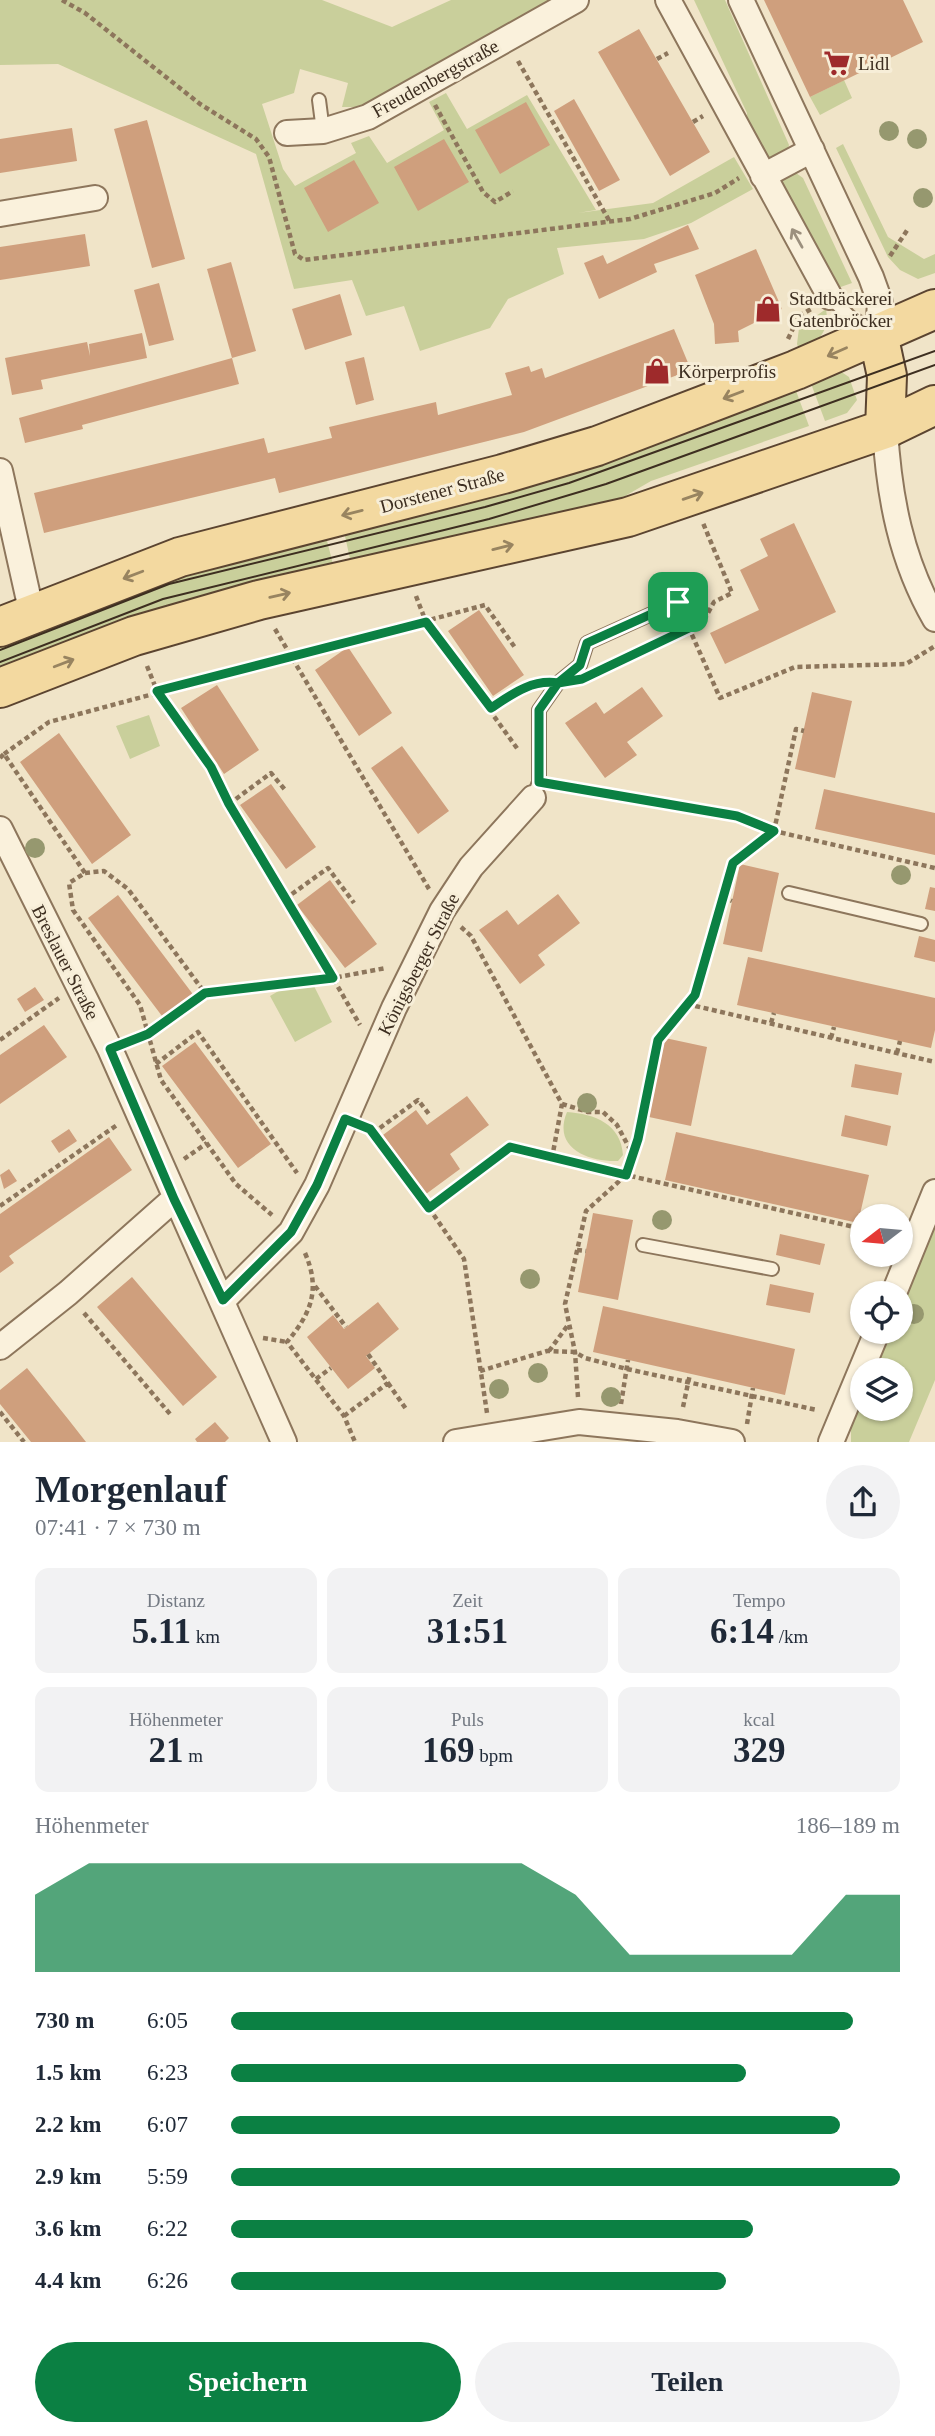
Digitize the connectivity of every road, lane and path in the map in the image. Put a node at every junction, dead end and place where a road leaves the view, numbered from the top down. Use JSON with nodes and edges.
{"nodes":[{"id":1,"x":62,"y":0,"type":"edge"},
{"id":2,"x":576,"y":0,"type":"edge"},
{"id":3,"x":668,"y":0,"type":"edge"},
{"id":4,"x":741,"y":0,"type":"edge"},
{"id":5,"x":505,"y":39,"type":"junction"},
{"id":6,"x":424,"y":85,"type":"junction"},
{"id":7,"x":319,"y":100,"type":"dead end"},
{"id":8,"x":323,"y":131,"type":"junction"},
{"id":9,"x":287,"y":133,"type":"dead end"},
{"id":10,"x":812,"y":150,"type":"junction"},
{"id":11,"x":760,"y":171,"type":"junction"},
{"id":12,"x":513,"y":191,"type":"dead end"},
{"id":13,"x":95,"y":198,"type":"dead end"},
{"id":14,"x":0,"y":214,"type":"edge"},
{"id":15,"x":610,"y":222,"type":"junction"},
{"id":16,"x":830,"y":298,"type":"joint"},
{"id":17,"x":935,"y":309,"type":"edge"},
{"id":18,"x":878,"y":334,"type":"junction"},
{"id":19,"x":887,"y":376,"type":"junction"},
{"id":20,"x":935,"y":386,"type":"edge"},
{"id":21,"x":935,"y":405,"type":"edge"},
{"id":22,"x":886,"y":429,"type":"junction"},
{"id":23,"x":0,"y":471,"type":"edge"},
{"id":24,"x":692,"y":496,"type":"junction"},
{"id":25,"x":417,"y":599,"type":"dead end"},
{"id":26,"x":678,"y":602,"type":"joint"},
{"id":27,"x":935,"y":620,"type":"edge"},
{"id":28,"x":16,"y":621,"type":"edge"},
{"id":29,"x":426,"y":622,"type":"junction"},
{"id":30,"x":689,"y":628,"type":"junction"},
{"id":31,"x":281,"y":639,"type":"dead end"},
{"id":32,"x":935,"y":646,"type":"edge"},
{"id":33,"x":516,"y":649,"type":"dead end"},
{"id":34,"x":290,"y":656,"type":"junction"},
{"id":35,"x":148,"y":669,"type":"dead end"},
{"id":36,"x":558,"y":683,"type":"junction"},
{"id":37,"x":0,"y":688,"type":"edge"},
{"id":38,"x":157,"y":691,"type":"junction"},
{"id":39,"x":491,"y":708,"type":"junction"},
{"id":40,"x":804,"y":731,"type":"dead end"},
{"id":41,"x":2,"y":756,"type":"edge"},
{"id":42,"x":536,"y":790,"type":"junction"},
{"id":43,"x":286,"y":791,"type":"dead end"},
{"id":44,"x":229,"y":804,"type":"junction"},
{"id":45,"x":0,"y":829,"type":"edge"},
{"id":46,"x":774,"y":831,"type":"junction"},
{"id":47,"x":849,"y":838,"type":"dead end"},
{"id":48,"x":846,"y":847,"type":"junction"},
{"id":49,"x":910,"y":852,"type":"dead end"},
{"id":50,"x":907,"y":861,"type":"junction"},
{"id":51,"x":935,"y":868,"type":"edge"},
{"id":52,"x":85,"y":873,"type":"junction"},
{"id":53,"x":789,"y":893,"type":"dead end"},
{"id":54,"x":723,"y":897,"type":"junction"},
{"id":55,"x":285,"y":899,"type":"junction"},
{"id":56,"x":732,"y":901,"type":"dead end"},
{"id":57,"x":354,"y":904,"type":"dead end"},
{"id":58,"x":442,"y":911,"type":"junction"},
{"id":59,"x":921,"y":923,"type":"dead end"},
{"id":60,"x":415,"y":963,"type":"junction"},
{"id":61,"x":333,"y":978,"type":"junction"},
{"id":62,"x":78,"y":985,"type":"junction"},
{"id":63,"x":205,"y":993,"type":"junction"},
{"id":64,"x":687,"y":1004,"type":"junction"},
{"id":65,"x":774,"y":1013,"type":"dead end"},
{"id":66,"x":771,"y":1023,"type":"junction"},
{"id":67,"x":834,"y":1027,"type":"dead end"},
{"id":68,"x":148,"y":1034,"type":"junction"},
{"id":69,"x":831,"y":1038,"type":"junction"},
{"id":70,"x":0,"y":1040,"type":"edge"},
{"id":71,"x":900,"y":1041,"type":"dead end"},
{"id":72,"x":110,"y":1049,"type":"junction"},
{"id":73,"x":374,"y":1051,"type":"junction"},
{"id":74,"x":897,"y":1053,"type":"junction"},
{"id":75,"x":935,"y":1062,"type":"edge"},
{"id":76,"x":156,"y":1063,"type":"junction"},
{"id":77,"x":562,"y":1104,"type":"junction"},
{"id":78,"x":138,"y":1111,"type":"junction"},
{"id":79,"x":429,"y":1114,"type":"dead end"},
{"id":80,"x":345,"y":1119,"type":"junction"},
{"id":81,"x":373,"y":1133,"type":"junction"},
{"id":82,"x":633,"y":1154,"type":"junction"},
{"id":83,"x":552,"y":1158,"type":"junction"},
{"id":84,"x":626,"y":1175,"type":"junction"},
{"id":85,"x":935,"y":1192,"type":"edge"},
{"id":86,"x":310,"y":1198,"type":"junction"},
{"id":87,"x":174,"y":1199,"type":"junction"},
{"id":88,"x":0,"y":1206,"type":"edge"},
{"id":89,"x":429,"y":1208,"type":"junction"},
{"id":90,"x":850,"y":1225,"type":"edge"},
{"id":91,"x":291,"y":1232,"type":"junction"},
{"id":92,"x":643,"y":1245,"type":"dead end"},
{"id":93,"x":577,"y":1250,"type":"junction"},
{"id":94,"x":586,"y":1251,"type":"dead end"},
{"id":95,"x":772,"y":1269,"type":"dead end"},
{"id":96,"x":899,"y":1281,"type":"edge"},
{"id":97,"x":315,"y":1286,"type":"junction"},
{"id":98,"x":68,"y":1293,"type":"junction"},
{"id":99,"x":223,"y":1300,"type":"junction"},
{"id":100,"x":568,"y":1325,"type":"junction"},
{"id":101,"x":346,"y":1327,"type":"dead end"},
{"id":102,"x":872,"y":1344,"type":"edge"},
{"id":103,"x":0,"y":1347,"type":"edge"},
{"id":104,"x":549,"y":1351,"type":"junction"},
{"id":105,"x":575,"y":1352,"type":"junction"},
{"id":106,"x":368,"y":1354,"type":"dead end"},
{"id":107,"x":628,"y":1360,"type":"dead end"},
{"id":108,"x":331,"y":1368,"type":"dead end"},
{"id":109,"x":627,"y":1369,"type":"junction"},
{"id":110,"x":480,"y":1371,"type":"junction"},
{"id":111,"x":690,"y":1374,"type":"dead end"},
{"id":112,"x":316,"y":1379,"type":"junction"},
{"id":113,"x":388,"y":1382,"type":"junction"},
{"id":114,"x":688,"y":1383,"type":"junction"},
{"id":115,"x":753,"y":1388,"type":"dead end"},
{"id":116,"x":752,"y":1398,"type":"junction"},
{"id":117,"x":621,"y":1406,"type":"dead end"},
{"id":118,"x":406,"y":1409,"type":"dead end"},
{"id":119,"x":0,"y":1412,"type":"edge"},
{"id":120,"x":682,"y":1413,"type":"dead end"},
{"id":121,"x":170,"y":1414,"type":"dead end"},
{"id":122,"x":842,"y":1414,"type":"junction"},
{"id":123,"x":344,"y":1416,"type":"junction"},
{"id":124,"x":488,"y":1417,"type":"dead end"},
{"id":125,"x":579,"y":1422,"type":"junction"},
{"id":126,"x":728,"y":1437,"type":"edge"},
{"id":127,"x":24,"y":1442,"type":"edge"},
{"id":128,"x":284,"y":1442,"type":"edge"},
{"id":129,"x":355,"y":1442,"type":"edge"},
{"id":130,"x":456,"y":1442,"type":"edge"},
{"id":131,"x":831,"y":1442,"type":"edge"}],
"edges":[{"from":1,"to":15,"type":"path"},
{"from":2,"to":5,"type":"street","name":"Freudenbergstraße"},
{"from":3,"to":11,"type":"street"},
{"from":4,"to":10,"type":"street"},
{"from":5,"to":6,"type":"street","name":"Freudenbergstraße"},
{"from":5,"to":15,"type":"path"},
{"from":6,"to":8,"type":"street","name":"Freudenbergstraße"},
{"from":6,"to":12,"type":"path"},
{"from":7,"to":8,"type":"lane"},
{"from":8,"to":9,"type":"street","name":"Freudenbergstraße"},
{"from":10,"to":11,"type":"street"},
{"from":10,"to":18,"type":"street"},
{"from":11,"to":15,"type":"path"},
{"from":16,"to":11,"type":"street","one_way":true},
{"from":13,"to":14,"type":"street"},
{"from":16,"to":18,"type":"lane"},
{"from":17,"to":18,"type":"main road","name":"Dorstener Straße"},
{"from":18,"to":19,"type":"main road"},
{"from":18,"to":28,"type":"main road","name":"Dorstener Straße","one_way":true},
{"from":19,"to":20,"type":"main road"},
{"from":19,"to":22,"type":"main road"},
{"from":21,"to":22,"type":"main road"},
{"from":24,"to":22,"type":"main road","one_way":true},
{"from":22,"to":27,"type":"street"},
{"from":23,"to":28,"type":"street"},
{"from":24,"to":30,"type":"path"},
{"from":37,"to":24,"type":"main road","one_way":true},
{"from":25,"to":29,"type":"path"},
{"from":26,"to":30,"type":"path"},
{"from":26,"to":36,"type":"lane"},
{"from":29,"to":33,"type":"path"},
{"from":29,"to":34,"type":"path"},
{"from":29,"to":39,"type":"path"},
{"from":30,"to":32,"type":"path"},
{"from":30,"to":36,"type":"path"},
{"from":31,"to":34,"type":"path"},
{"from":34,"to":38,"type":"path"},
{"from":34,"to":58,"type":"path"},
{"from":35,"to":38,"type":"path"},
{"from":36,"to":39,"type":"path"},
{"from":36,"to":42,"type":"lane"},
{"from":38,"to":41,"type":"path"},
{"from":38,"to":44,"type":"path"},
{"from":39,"to":42,"type":"path"},
{"from":40,"to":46,"type":"path"},
{"from":41,"to":52,"type":"path"},
{"from":42,"to":46,"type":"path"},
{"from":42,"to":58,"type":"street","name":"Königsberger Straße"},
{"from":43,"to":44,"type":"path"},
{"from":44,"to":55,"type":"path"},
{"from":45,"to":62,"type":"street","name":"Breslauer Straße"},
{"from":46,"to":48,"type":"path"},
{"from":46,"to":54,"type":"path"},
{"from":47,"to":48,"type":"path"},
{"from":48,"to":50,"type":"path"},
{"from":49,"to":50,"type":"path"},
{"from":50,"to":51,"type":"path"},
{"from":52,"to":63,"type":"path"},
{"from":52,"to":68,"type":"path"},
{"from":53,"to":59,"type":"lane"},
{"from":54,"to":56,"type":"path"},
{"from":54,"to":64,"type":"path"},
{"from":55,"to":57,"type":"path"},
{"from":55,"to":61,"type":"path"},
{"from":58,"to":60,"type":"street","name":"Königsberger Straße"},
{"from":58,"to":77,"type":"path"},
{"from":60,"to":61,"type":"path"},
{"from":60,"to":73,"type":"street","name":"Königsberger Straße"},
{"from":61,"to":63,"type":"path"},
{"from":61,"to":73,"type":"path"},
{"from":62,"to":70,"type":"path"},
{"from":62,"to":72,"type":"street","name":"Breslauer Straße"},
{"from":63,"to":68,"type":"path"},
{"from":64,"to":66,"type":"path"},
{"from":64,"to":82,"type":"path"},
{"from":65,"to":66,"type":"path"},
{"from":66,"to":69,"type":"path"},
{"from":67,"to":69,"type":"path"},
{"from":68,"to":72,"type":"path"},
{"from":68,"to":76,"type":"path"},
{"from":69,"to":74,"type":"path"},
{"from":71,"to":74,"type":"path"},
{"from":72,"to":78,"type":"street","name":"Breslauer Straße"},
{"from":73,"to":80,"type":"street","name":"Königsberger Straße"},
{"from":74,"to":75,"type":"path"},
{"from":76,"to":86,"type":"path"},
{"from":76,"to":91,"type":"path"},
{"from":77,"to":82,"type":"path"},
{"from":77,"to":83,"type":"path"},
{"from":78,"to":87,"type":"street","name":"Breslauer Straße"},
{"from":78,"to":88,"type":"path"},
{"from":79,"to":81,"type":"path"},
{"from":80,"to":81,"type":"path"},
{"from":80,"to":86,"type":"street","name":"Königsberger Straße"},
{"from":81,"to":89,"type":"path"},
{"from":82,"to":84,"type":"path"},
{"from":83,"to":84,"type":"path"},
{"from":83,"to":89,"type":"path"},
{"from":84,"to":90,"type":"path"},
{"from":84,"to":93,"type":"path"},
{"from":85,"to":96,"type":"street"},
{"from":86,"to":91,"type":"street","name":"Königsberger Straße"},
{"from":87,"to":98,"type":"street"},
{"from":87,"to":99,"type":"street","name":"Breslauer Straße"},
{"from":89,"to":110,"type":"path"},
{"from":91,"to":97,"type":"path"},
{"from":91,"to":99,"type":"street","name":"Königsberger Straße"},
{"from":92,"to":95,"type":"lane"},
{"from":93,"to":94,"type":"path"},
{"from":93,"to":100,"type":"path"},
{"from":97,"to":101,"type":"path"},
{"from":97,"to":112,"type":"path"},
{"from":98,"to":103,"type":"street"},
{"from":98,"to":121,"type":"path"},
{"from":99,"to":128,"type":"street","name":"Breslauer Straße"},
{"from":100,"to":104,"type":"path"},
{"from":100,"to":105,"type":"path"},
{"from":102,"to":122,"type":"street"},
{"from":104,"to":105,"type":"path"},
{"from":104,"to":110,"type":"path"},
{"from":105,"to":109,"type":"path"},
{"from":105,"to":125,"type":"path"},
{"from":106,"to":113,"type":"path"},
{"from":107,"to":109,"type":"path"},
{"from":108,"to":112,"type":"path"},
{"from":109,"to":114,"type":"path"},
{"from":109,"to":117,"type":"path"},
{"from":110,"to":124,"type":"path"},
{"from":111,"to":114,"type":"path"},
{"from":112,"to":123,"type":"path"},
{"from":113,"to":118,"type":"path"},
{"from":113,"to":123,"type":"path"},
{"from":114,"to":116,"type":"path"},
{"from":114,"to":120,"type":"path"},
{"from":115,"to":116,"type":"path"},
{"from":116,"to":122,"type":"path"},
{"from":116,"to":126,"type":"path"},
{"from":119,"to":127,"type":"path"},
{"from":122,"to":131,"type":"street"},
{"from":123,"to":129,"type":"path"},
{"from":125,"to":126,"type":"street"},
{"from":125,"to":130,"type":"street"}]}
